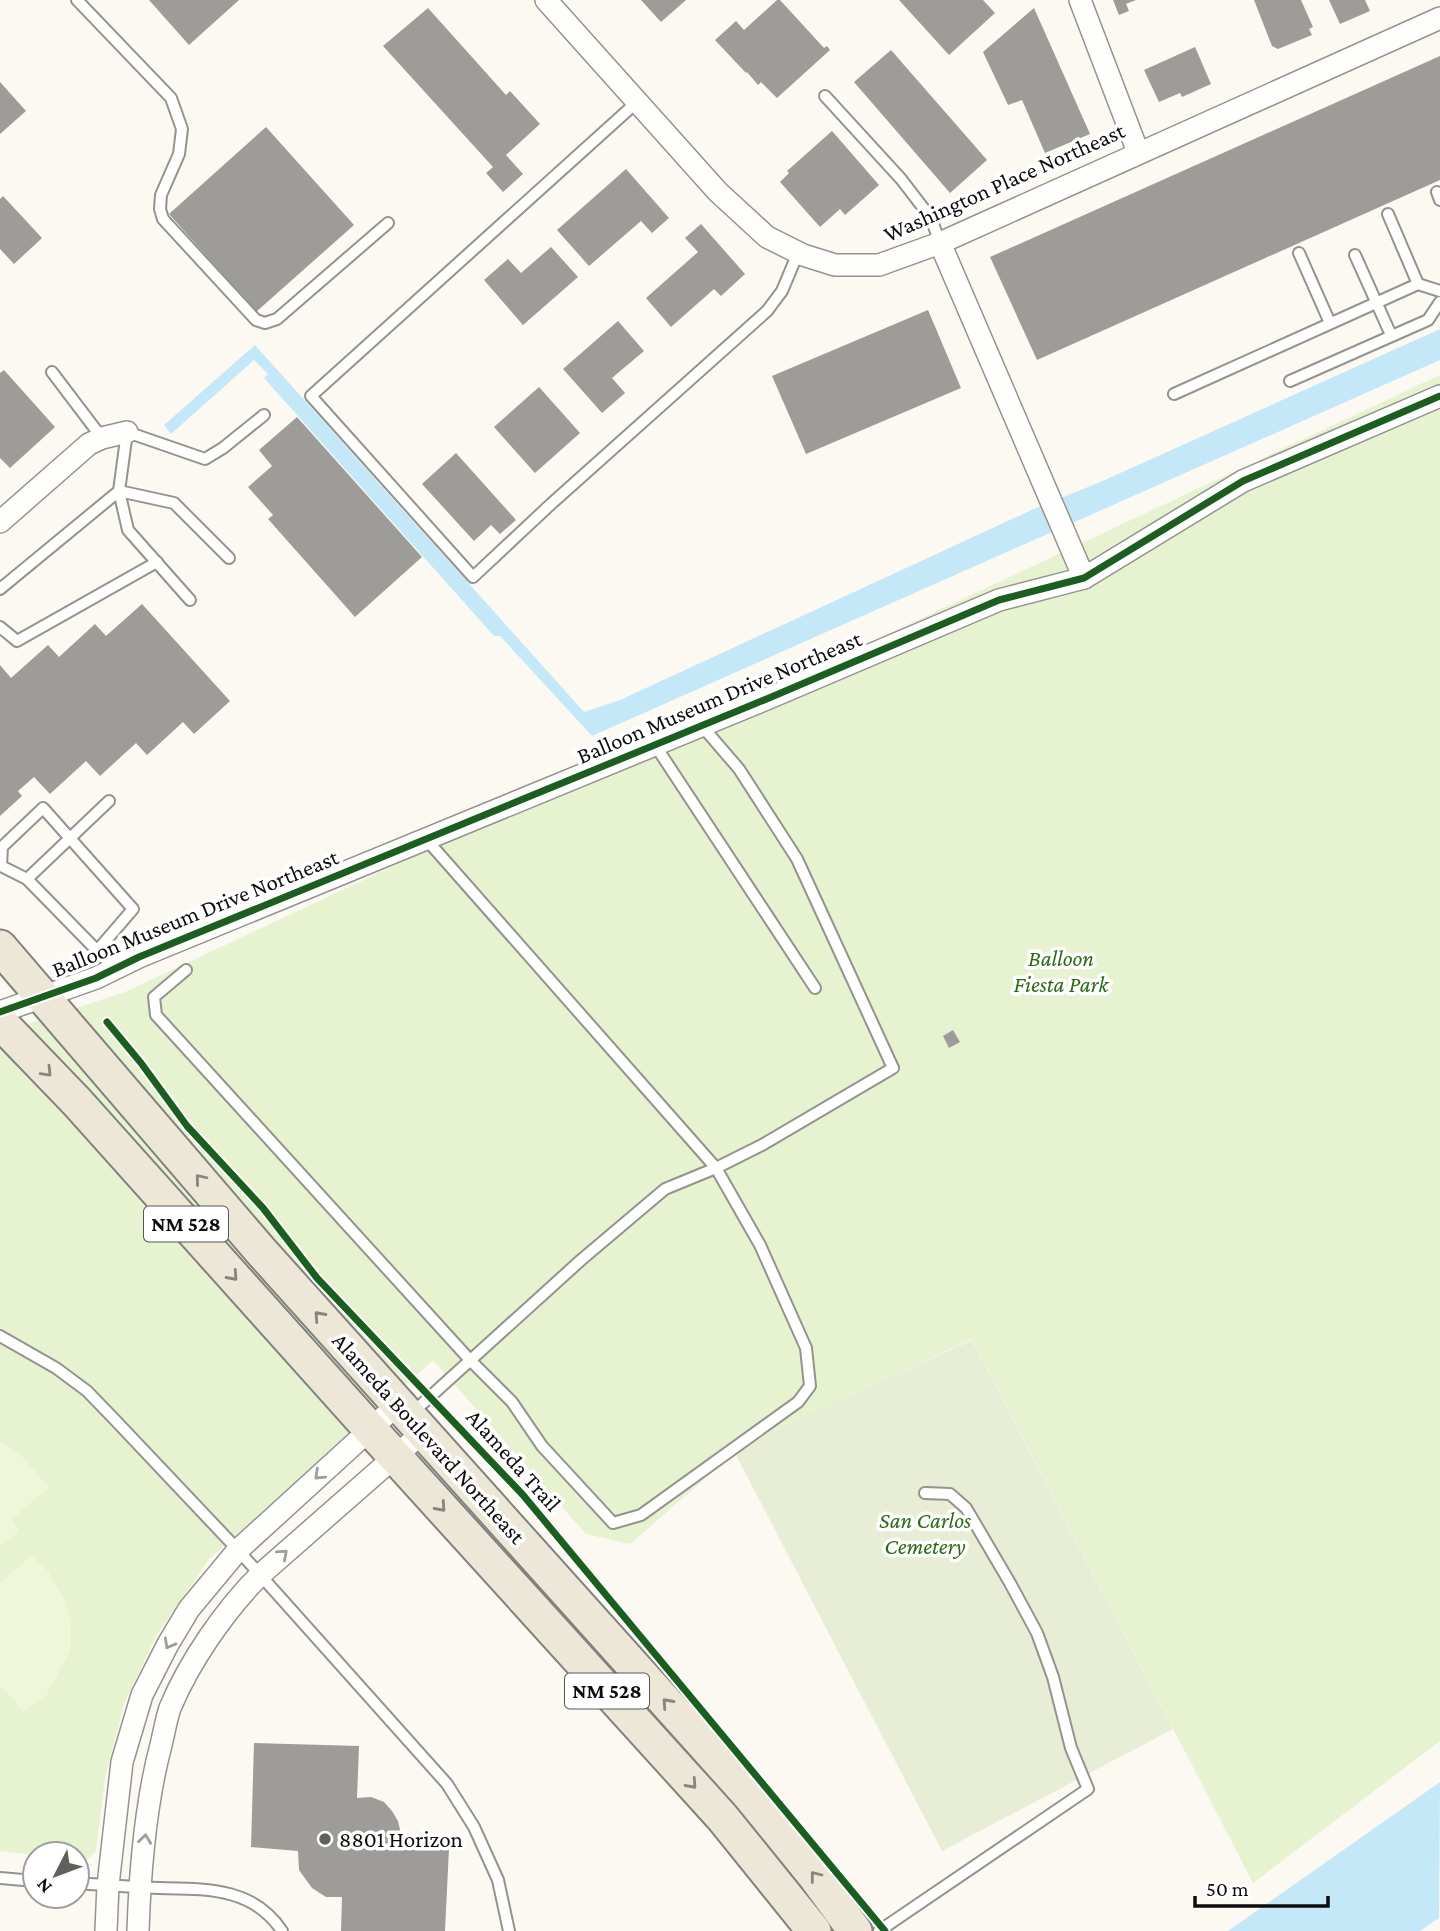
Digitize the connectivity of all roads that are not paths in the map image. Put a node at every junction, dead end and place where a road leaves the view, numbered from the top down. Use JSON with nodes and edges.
{"nodes":[{"id":1,"x":77,"y":0,"type":"edge"},
{"id":2,"x":546,"y":0,"type":"edge"},
{"id":3,"x":1080,"y":0,"type":"edge"},
{"id":4,"x":1440,"y":18,"type":"edge"},
{"id":5,"x":825,"y":96,"type":"dead end"},
{"id":6,"x":637,"y":102,"type":"junction"},
{"id":7,"x":1138,"y":152,"type":"junction"},
{"id":8,"x":1388,"y":214,"type":"dead end"},
{"id":9,"x":388,"y":223,"type":"dead end"},
{"id":10,"x":940,"y":243,"type":"junction"},
{"id":11,"x":798,"y":253,"type":"junction"},
{"id":12,"x":1300,"y":253,"type":"dead end"},
{"id":13,"x":1354,"y":255,"type":"dead end"},
{"id":14,"x":1418,"y":285,"type":"junction"},
{"id":15,"x":1440,"y":291,"type":"edge"},
{"id":16,"x":1376,"y":302,"type":"junction"},
{"id":17,"x":1440,"y":302,"type":"edge"},
{"id":18,"x":1330,"y":323,"type":"junction"},
{"id":19,"x":1391,"y":335,"type":"junction"},
{"id":20,"x":52,"y":372,"type":"dead end"},
{"id":21,"x":1290,"y":381,"type":"dead end"},
{"id":22,"x":1174,"y":394,"type":"dead end"},
{"id":23,"x":1440,"y":396,"type":"edge"},
{"id":24,"x":264,"y":415,"type":"dead end"},
{"id":25,"x":127,"y":432,"type":"junction"},
{"id":26,"x":102,"y":438,"type":"junction"},
{"id":27,"x":119,"y":491,"type":"junction"},
{"id":28,"x":0,"y":522,"type":"edge"},
{"id":29,"x":229,"y":558,"type":"dead end"},
{"id":30,"x":157,"y":562,"type":"junction"},
{"id":31,"x":1084,"y":579,"type":"junction"},
{"id":32,"x":0,"y":589,"type":"edge"},
{"id":33,"x":190,"y":600,"type":"dead end"},
{"id":34,"x":0,"y":627,"type":"edge"},
{"id":35,"x":702,"y":726,"type":"junction"},
{"id":36,"x":655,"y":745,"type":"junction"},
{"id":37,"x":109,"y":801,"type":"dead end"},
{"id":38,"x":69,"y":838,"type":"junction"},
{"id":39,"x":426,"y":839,"type":"junction"},
{"id":40,"x":0,"y":866,"type":"edge"},
{"id":41,"x":27,"y":878,"type":"junction"},
{"id":42,"x":0,"y":947,"type":"edge"},
{"id":43,"x":96,"y":952,"type":"junction"},
{"id":44,"x":115,"y":969,"type":"junction"},
{"id":45,"x":186,"y":970,"type":"dead end"},
{"id":46,"x":815,"y":988,"type":"dead end"},
{"id":47,"x":43,"y":996,"type":"junction"},
{"id":48,"x":0,"y":1012,"type":"edge"},
{"id":49,"x":0,"y":1022,"type":"edge"},
{"id":50,"x":716,"y":1168,"type":"junction"},
{"id":51,"x":0,"y":1336,"type":"edge"},
{"id":52,"x":470,"y":1360,"type":"junction"},
{"id":53,"x":410,"y":1417,"type":"junction"},
{"id":54,"x":370,"y":1429,"type":"junction"},
{"id":55,"x":395,"y":1456,"type":"junction"},
{"id":56,"x":925,"y":1493,"type":"dead end"},
{"id":57,"x":238,"y":1550,"type":"junction"},
{"id":58,"x":260,"y":1575,"type":"junction"},
{"id":59,"x":0,"y":1878,"type":"edge"},
{"id":60,"x":21,"y":1880,"type":"edge"},
{"id":61,"x":91,"y":1884,"type":"edge"},
{"id":62,"x":108,"y":1885,"type":"junction"},
{"id":63,"x":139,"y":1886,"type":"junction"},
{"id":64,"x":106,"y":1931,"type":"edge"},
{"id":65,"x":138,"y":1931,"type":"edge"},
{"id":66,"x":282,"y":1931,"type":"edge"},
{"id":67,"x":509,"y":1931,"type":"edge"},
{"id":68,"x":814,"y":1931,"type":"edge"},
{"id":69,"x":855,"y":1931,"type":"edge"},
{"id":70,"x":879,"y":1931,"type":"edge"}],
"edges":[{"from":1,"to":9,"type":"lane"},
{"from":2,"to":6,"type":"street","name":"Washington Place Northeast"},
{"from":3,"to":7,"type":"street"},
{"from":4,"to":7,"type":"street","name":"Washington Place Northeast"},
{"from":5,"to":10,"type":"lane"},
{"from":6,"to":11,"type":"street","name":"Washington Place Northeast"},
{"from":6,"to":11,"type":"lane"},
{"from":7,"to":10,"type":"street","name":"Washington Place Northeast"},
{"from":8,"to":14,"type":"lane"},
{"from":10,"to":11,"type":"street","name":"Washington Place Northeast"},
{"from":10,"to":31,"type":"street"},
{"from":12,"to":18,"type":"lane"},
{"from":13,"to":16,"type":"lane"},
{"from":14,"to":15,"type":"lane"},
{"from":14,"to":16,"type":"lane"},
{"from":16,"to":18,"type":"lane"},
{"from":16,"to":19,"type":"lane"},
{"from":17,"to":19,"type":"lane"},
{"from":18,"to":22,"type":"lane"},
{"from":19,"to":21,"type":"lane"},
{"from":20,"to":26,"type":"lane"},
{"from":23,"to":31,"type":"street","name":"Balloon Museum Drive Northeast"},
{"from":24,"to":25,"type":"lane"},
{"from":25,"to":26,"type":"street"},
{"from":25,"to":27,"type":"lane"},
{"from":26,"to":28,"type":"street"},
{"from":27,"to":29,"type":"lane"},
{"from":27,"to":30,"type":"lane"},
{"from":27,"to":32,"type":"lane"},
{"from":30,"to":33,"type":"lane"},
{"from":30,"to":34,"type":"lane"},
{"from":31,"to":35,"type":"street","name":"Balloon Museum Drive Northeast"},
{"from":35,"to":36,"type":"street","name":"Balloon Museum Drive Northeast"},
{"from":35,"to":50,"type":"lane"},
{"from":36,"to":39,"type":"street","name":"Balloon Museum Drive Northeast"},
{"from":36,"to":46,"type":"lane"},
{"from":37,"to":38,"type":"lane"},
{"from":38,"to":40,"type":"lane"},
{"from":38,"to":41,"type":"lane"},
{"from":38,"to":43,"type":"lane"},
{"from":39,"to":44,"type":"street","name":"Balloon Museum Drive Northeast"},
{"from":39,"to":50,"type":"lane"},
{"from":40,"to":41,"type":"lane"},
{"from":41,"to":43,"type":"lane"},
{"from":42,"to":47,"type":"main road","name":"Alameda Boulevard Northeast","number":"NM 528"},
{"from":43,"to":44,"type":"lane"},
{"from":44,"to":47,"type":"street","name":"Balloon Museum Drive Northeast"},
{"from":45,"to":52,"type":"lane"},
{"from":47,"to":48,"type":"street","name":"Balloon Museum Drive Northeast"},
{"from":53,"to":47,"type":"main road","name":"Alameda Boulevard Northeast","number":"NM 528","one_way":true},
{"from":49,"to":54,"type":"main road","name":"Alameda Boulevard Northeast","number":"NM 528","one_way":true},
{"from":50,"to":52,"type":"lane"},
{"from":50,"to":52,"type":"lane"},
{"from":51,"to":57,"type":"lane"},
{"from":52,"to":53,"type":"lane"},
{"from":53,"to":54,"type":"street"},
{"from":53,"to":55,"type":"street"},
{"from":69,"to":53,"type":"main road","name":"Alameda Boulevard Northeast","number":"NM 528","one_way":true},
{"from":54,"to":55,"type":"main road","name":"Alameda Boulevard Northeast","number":"NM 528"},
{"from":54,"to":57,"type":"street","one_way":true},
{"from":58,"to":55,"type":"street","one_way":true},
{"from":55,"to":68,"type":"main road","name":"Alameda Boulevard Northeast","number":"NM 528","one_way":true},
{"from":56,"to":70,"type":"lane"},
{"from":57,"to":58,"type":"lane"},
{"from":57,"to":62,"type":"street","one_way":true},
{"from":63,"to":58,"type":"street","one_way":true},
{"from":58,"to":67,"type":"lane"},
{"from":59,"to":60,"type":"lane"},
{"from":61,"to":62,"type":"lane"},
{"from":62,"to":63,"type":"lane"},
{"from":62,"to":64,"type":"street"},
{"from":63,"to":65,"type":"street"},
{"from":63,"to":66,"type":"lane"}]}
